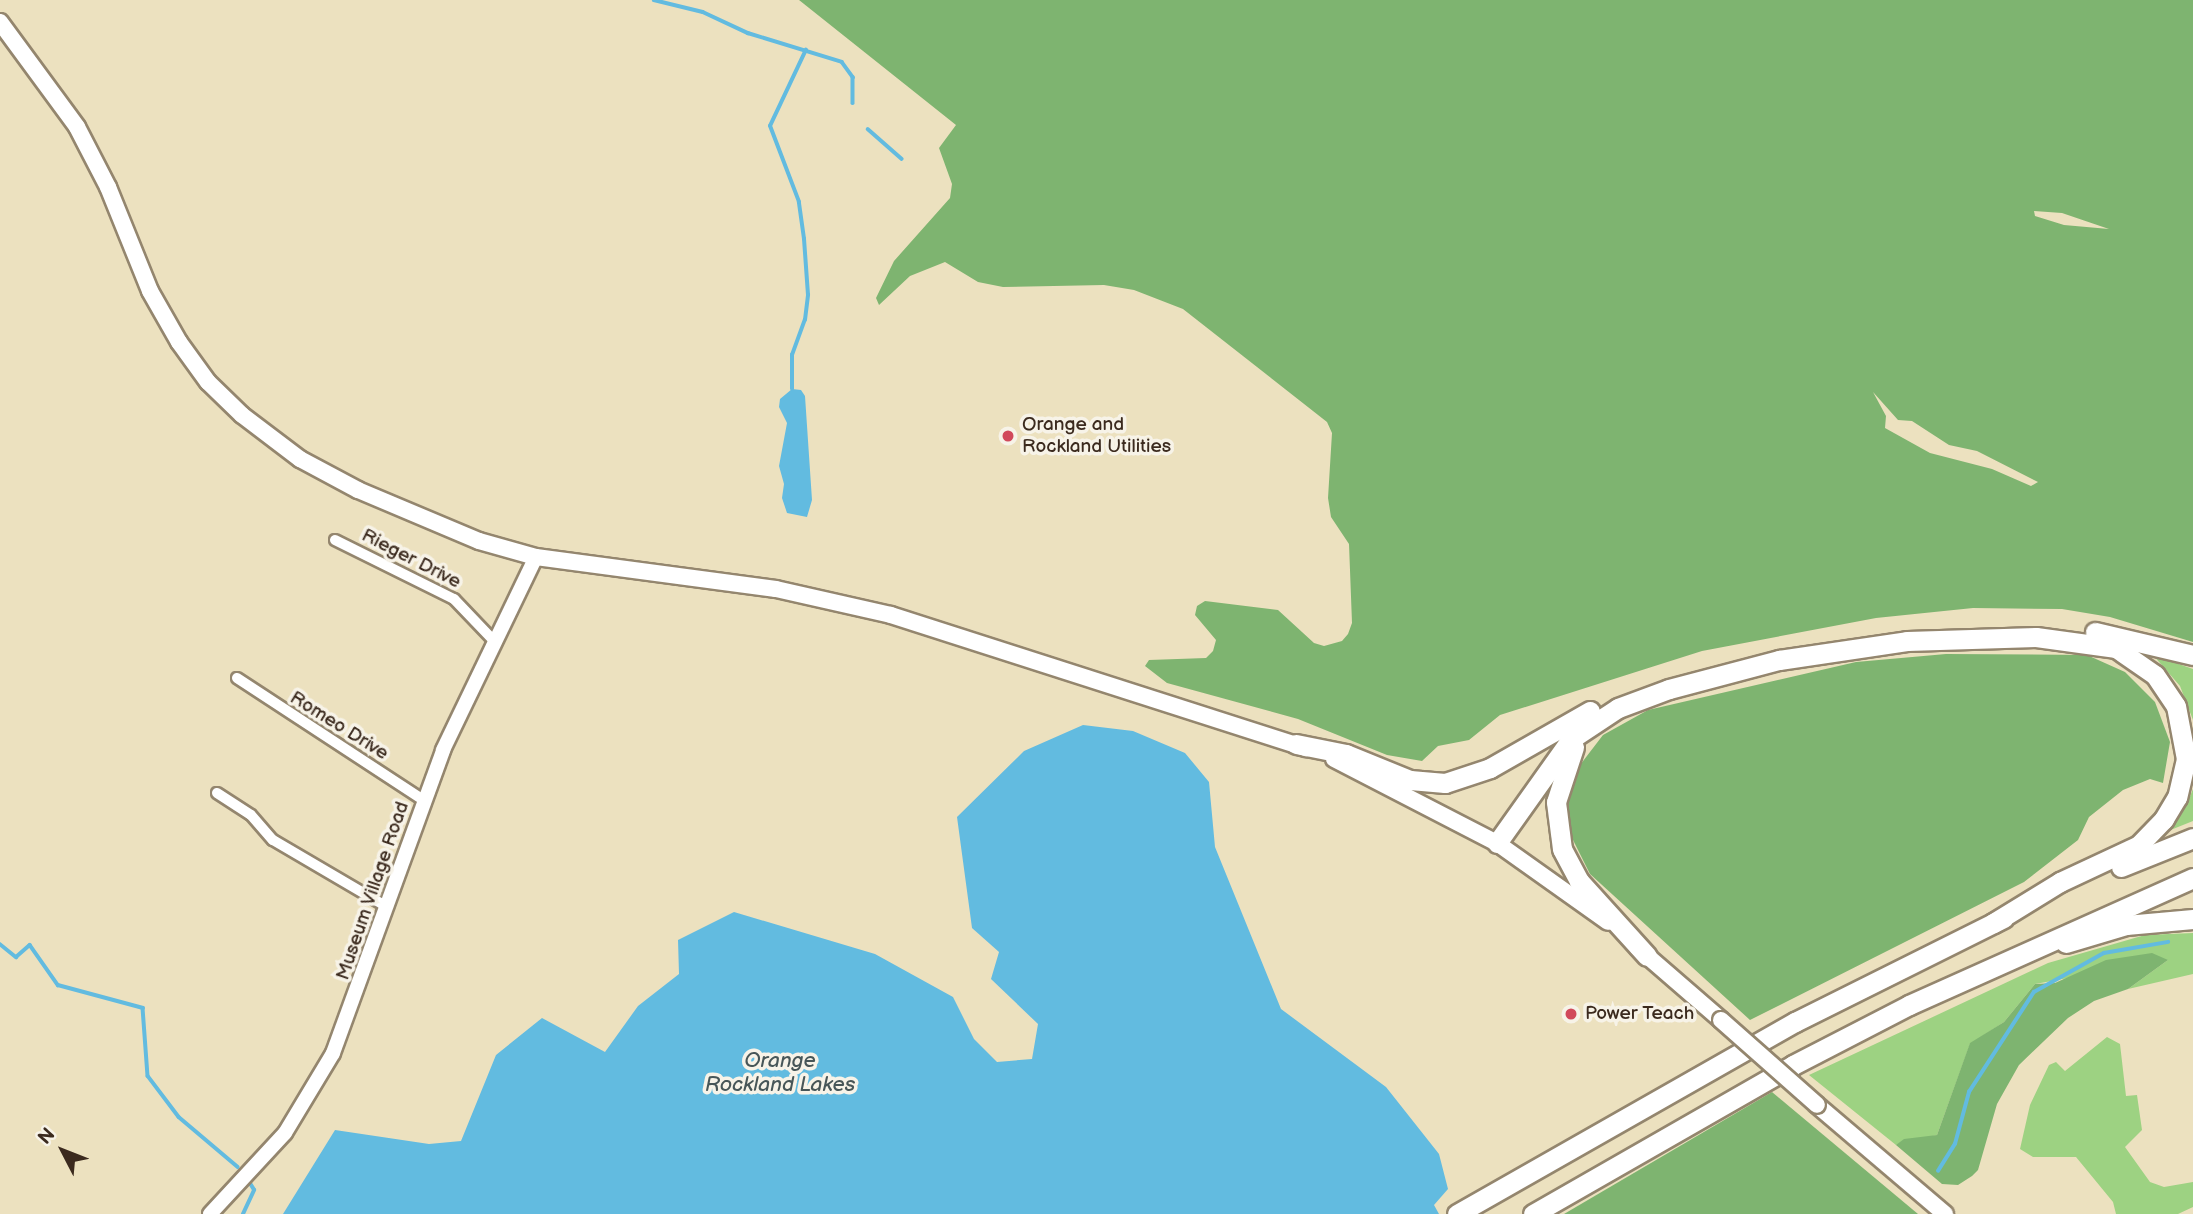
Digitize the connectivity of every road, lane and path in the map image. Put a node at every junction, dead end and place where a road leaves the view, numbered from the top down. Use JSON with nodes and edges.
{"nodes":[{"id":1,"x":0,"y":22,"type":"edge"},
{"id":2,"x":335,"y":540,"type":"dead end"},
{"id":3,"x":536,"y":557,"type":"junction"},
{"id":4,"x":496,"y":643,"type":"junction"},
{"id":5,"x":2193,"y":655,"type":"edge"},
{"id":6,"x":237,"y":678,"type":"dead end"},
{"id":7,"x":1577,"y":718,"type":"junction"},
{"id":8,"x":1598,"y":720,"type":"junction"},
{"id":9,"x":1296,"y":744,"type":"junction"},
{"id":10,"x":217,"y":793,"type":"dead end"},
{"id":11,"x":425,"y":801,"type":"junction"},
{"id":12,"x":2193,"y":838,"type":"edge"},
{"id":13,"x":1497,"y":843,"type":"junction"},
{"id":14,"x":2193,"y":878,"type":"edge"},
{"id":15,"x":387,"y":906,"type":"junction"},
{"id":16,"x":2193,"y":919,"type":"edge"},
{"id":17,"x":1993,"y":923,"type":"junction"},
{"id":18,"x":1647,"y":956,"type":"junction"},
{"id":19,"x":1972,"y":974,"type":"junction"},
{"id":20,"x":210,"y":1214,"type":"edge"},
{"id":21,"x":1457,"y":1214,"type":"edge"},
{"id":22,"x":1533,"y":1214,"type":"edge"},
{"id":23,"x":1945,"y":1214,"type":"edge"}],
"edges":[{"from":1,"to":3,"type":"main road"},
{"from":2,"to":4,"type":"street","name":"Rieger Drive"},
{"from":3,"to":4,"type":"street","name":"Museum Village Road"},
{"from":3,"to":9,"type":"main road"},
{"from":4,"to":11,"type":"street","name":"Museum Village Road"},
{"from":5,"to":7,"type":"highway"},
{"from":6,"to":11,"type":"street","name":"Romeo Drive"},
{"from":7,"to":9,"type":"highway"},
{"from":7,"to":13,"type":"highway"},
{"from":8,"to":13,"type":"highway"},
{"from":8,"to":17,"type":"highway"},
{"from":8,"to":18,"type":"highway"},
{"from":9,"to":13,"type":"main road"},
{"from":10,"to":15,"type":"street"},
{"from":11,"to":15,"type":"street","name":"Museum Village Road"},
{"from":12,"to":17,"type":"highway"},
{"from":13,"to":18,"type":"main road"},
{"from":14,"to":19,"type":"highway"},
{"from":15,"to":20,"type":"street","name":"Museum Village Road"},
{"from":16,"to":19,"type":"highway"},
{"from":17,"to":21,"type":"highway"},
{"from":18,"to":23,"type":"main road","bridge":true},
{"from":19,"to":22,"type":"highway"}]}
